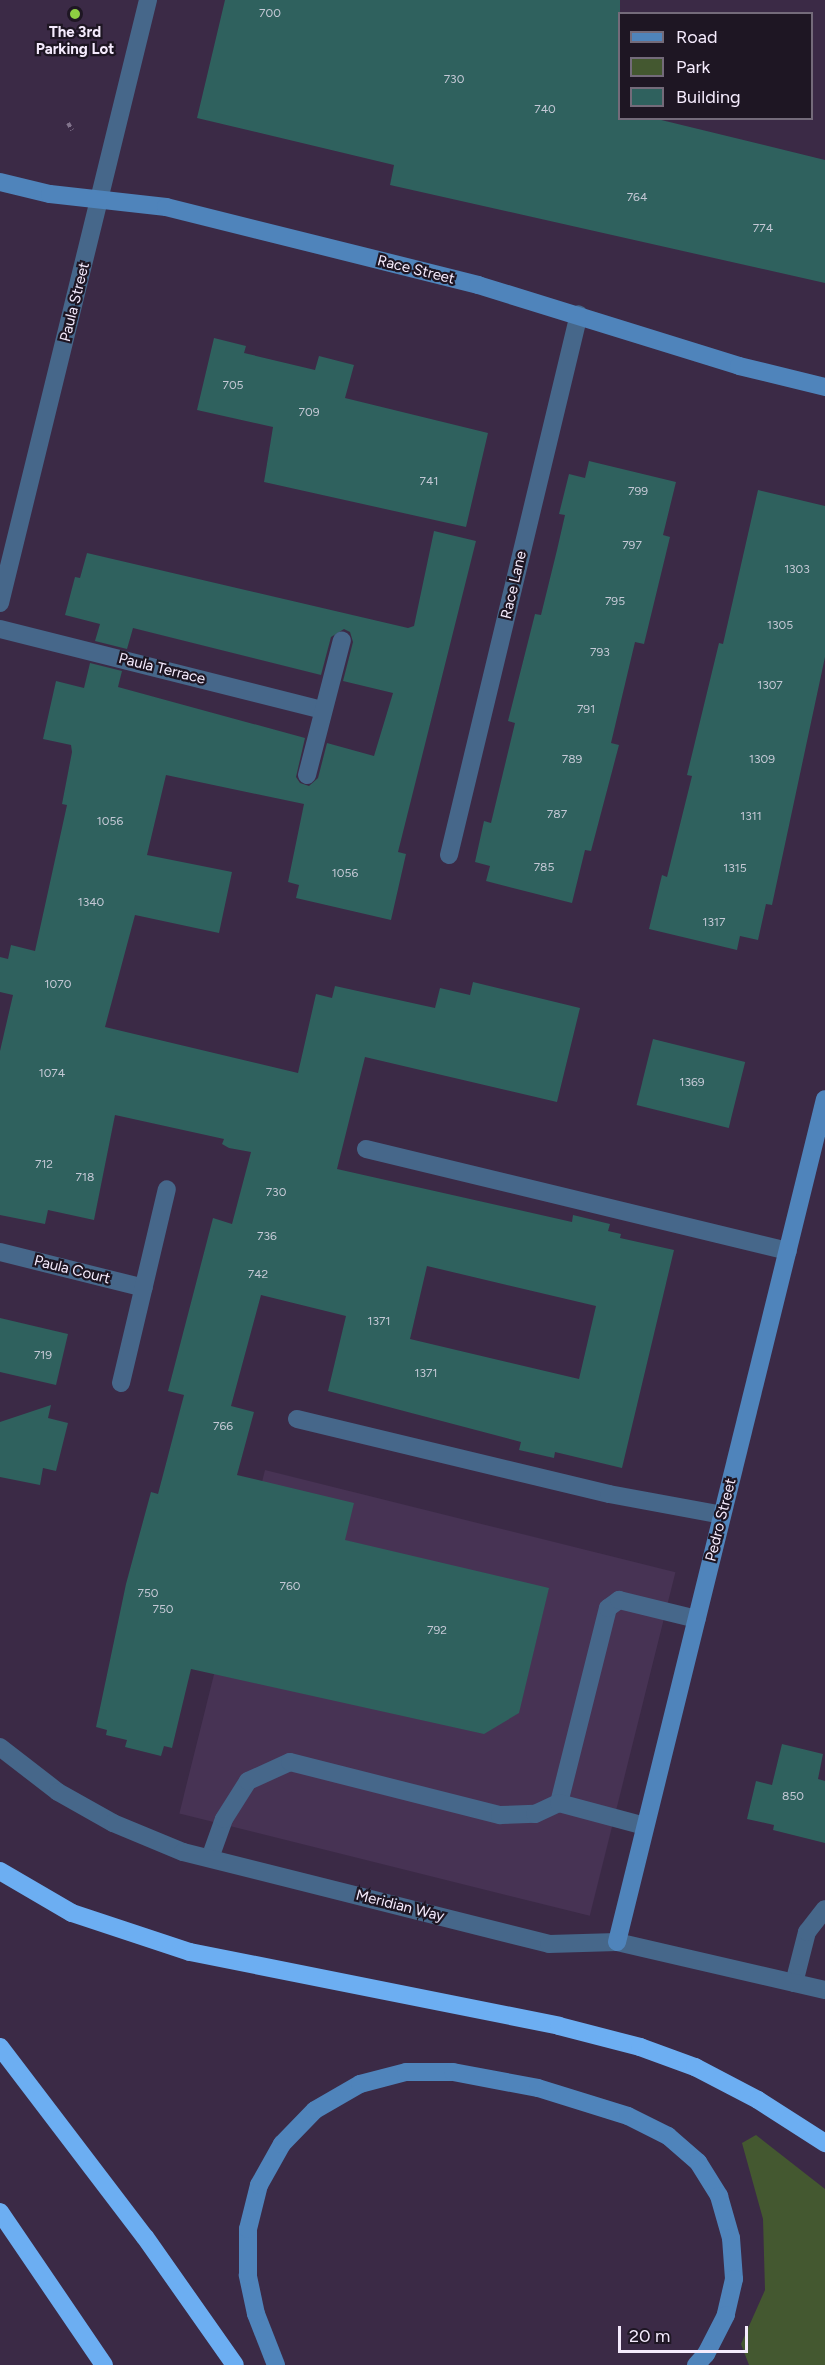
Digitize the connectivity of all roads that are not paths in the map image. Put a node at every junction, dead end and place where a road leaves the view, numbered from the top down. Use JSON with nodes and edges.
{"nodes":[{"id":1,"x":148,"y":0,"type":"edge"},
{"id":2,"x":0,"y":182,"type":"edge"},
{"id":3,"x":100,"y":199,"type":"junction"},
{"id":4,"x":579,"y":314,"type":"junction"},
{"id":5,"x":825,"y":387,"type":"edge"},
{"id":6,"x":0,"y":603,"type":"edge"},
{"id":7,"x":0,"y":629,"type":"edge"},
{"id":8,"x":342,"y":640,"type":"dead end"},
{"id":9,"x":323,"y":710,"type":"junction"},
{"id":10,"x":307,"y":775,"type":"dead end"},
{"id":11,"x":449,"y":855,"type":"dead end"},
{"id":12,"x":825,"y":1099,"type":"edge"},
{"id":13,"x":366,"y":1149,"type":"dead end"},
{"id":14,"x":167,"y":1189,"type":"dead end"},
{"id":15,"x":788,"y":1251,"type":"junction"},
{"id":16,"x":0,"y":1252,"type":"edge"},
{"id":17,"x":144,"y":1288,"type":"junction"},
{"id":18,"x":121,"y":1383,"type":"dead end"},
{"id":19,"x":297,"y":1419,"type":"dead end"},
{"id":20,"x":722,"y":1515,"type":"junction"},
{"id":21,"x":697,"y":1619,"type":"junction"},
{"id":22,"x":0,"y":1747,"type":"edge"},
{"id":23,"x":559,"y":1803,"type":"junction"},
{"id":24,"x":645,"y":1826,"type":"junction"},
{"id":25,"x":210,"y":1857,"type":"junction"},
{"id":26,"x":0,"y":1871,"type":"edge"},
{"id":27,"x":825,"y":1909,"type":"edge"},
{"id":28,"x":617,"y":1942,"type":"junction"},
{"id":29,"x":794,"y":1983,"type":"junction"},
{"id":30,"x":825,"y":1990,"type":"edge"},
{"id":31,"x":0,"y":2047,"type":"edge"},
{"id":32,"x":825,"y":2143,"type":"edge"},
{"id":33,"x":0,"y":2212,"type":"edge"},
{"id":34,"x":104,"y":2365,"type":"edge"},
{"id":35,"x":235,"y":2365,"type":"edge"},
{"id":36,"x":276,"y":2365,"type":"edge"},
{"id":37,"x":696,"y":2365,"type":"edge"}],
"edges":[{"from":1,"to":3,"type":"street","name":"Paula Street"},
{"from":2,"to":3,"type":"street","name":"Race Street"},
{"from":3,"to":4,"type":"street","name":"Race Street"},
{"from":3,"to":6,"type":"street","name":"Paula Street"},
{"from":4,"to":5,"type":"street","name":"Race Street"},
{"from":4,"to":11,"type":"street","name":"Race Lane"},
{"from":7,"to":9,"type":"street","name":"Paula Terrace"},
{"from":8,"to":9,"type":"street"},
{"from":9,"to":10,"type":"street"},
{"from":12,"to":15,"type":"street","name":"Pedro Street"},
{"from":13,"to":15,"type":"street"},
{"from":14,"to":17,"type":"street"},
{"from":15,"to":20,"type":"street","name":"Pedro Street"},
{"from":16,"to":17,"type":"street","name":"Paula Court"},
{"from":17,"to":18,"type":"street"},
{"from":19,"to":20,"type":"street"},
{"from":20,"to":21,"type":"street","name":"Pedro Street"},
{"from":21,"to":23,"type":"street"},
{"from":21,"to":24,"type":"street","name":"Pedro Street"},
{"from":22,"to":25,"type":"street","name":"Meridian Way"},
{"from":23,"to":24,"type":"street"},
{"from":23,"to":25,"type":"street"},
{"from":24,"to":28,"type":"street","name":"Pedro Street"},
{"from":25,"to":28,"type":"street","name":"Meridian Way"},
{"from":26,"to":32,"type":"highway"},
{"from":27,"to":29,"type":"street"},
{"from":28,"to":29,"type":"street","name":"Meridian Way"},
{"from":29,"to":30,"type":"street","name":"Meridian Way"},
{"from":31,"to":35,"type":"highway"},
{"from":33,"to":34,"type":"highway"},
{"from":36,"to":37,"type":"street"}]}
